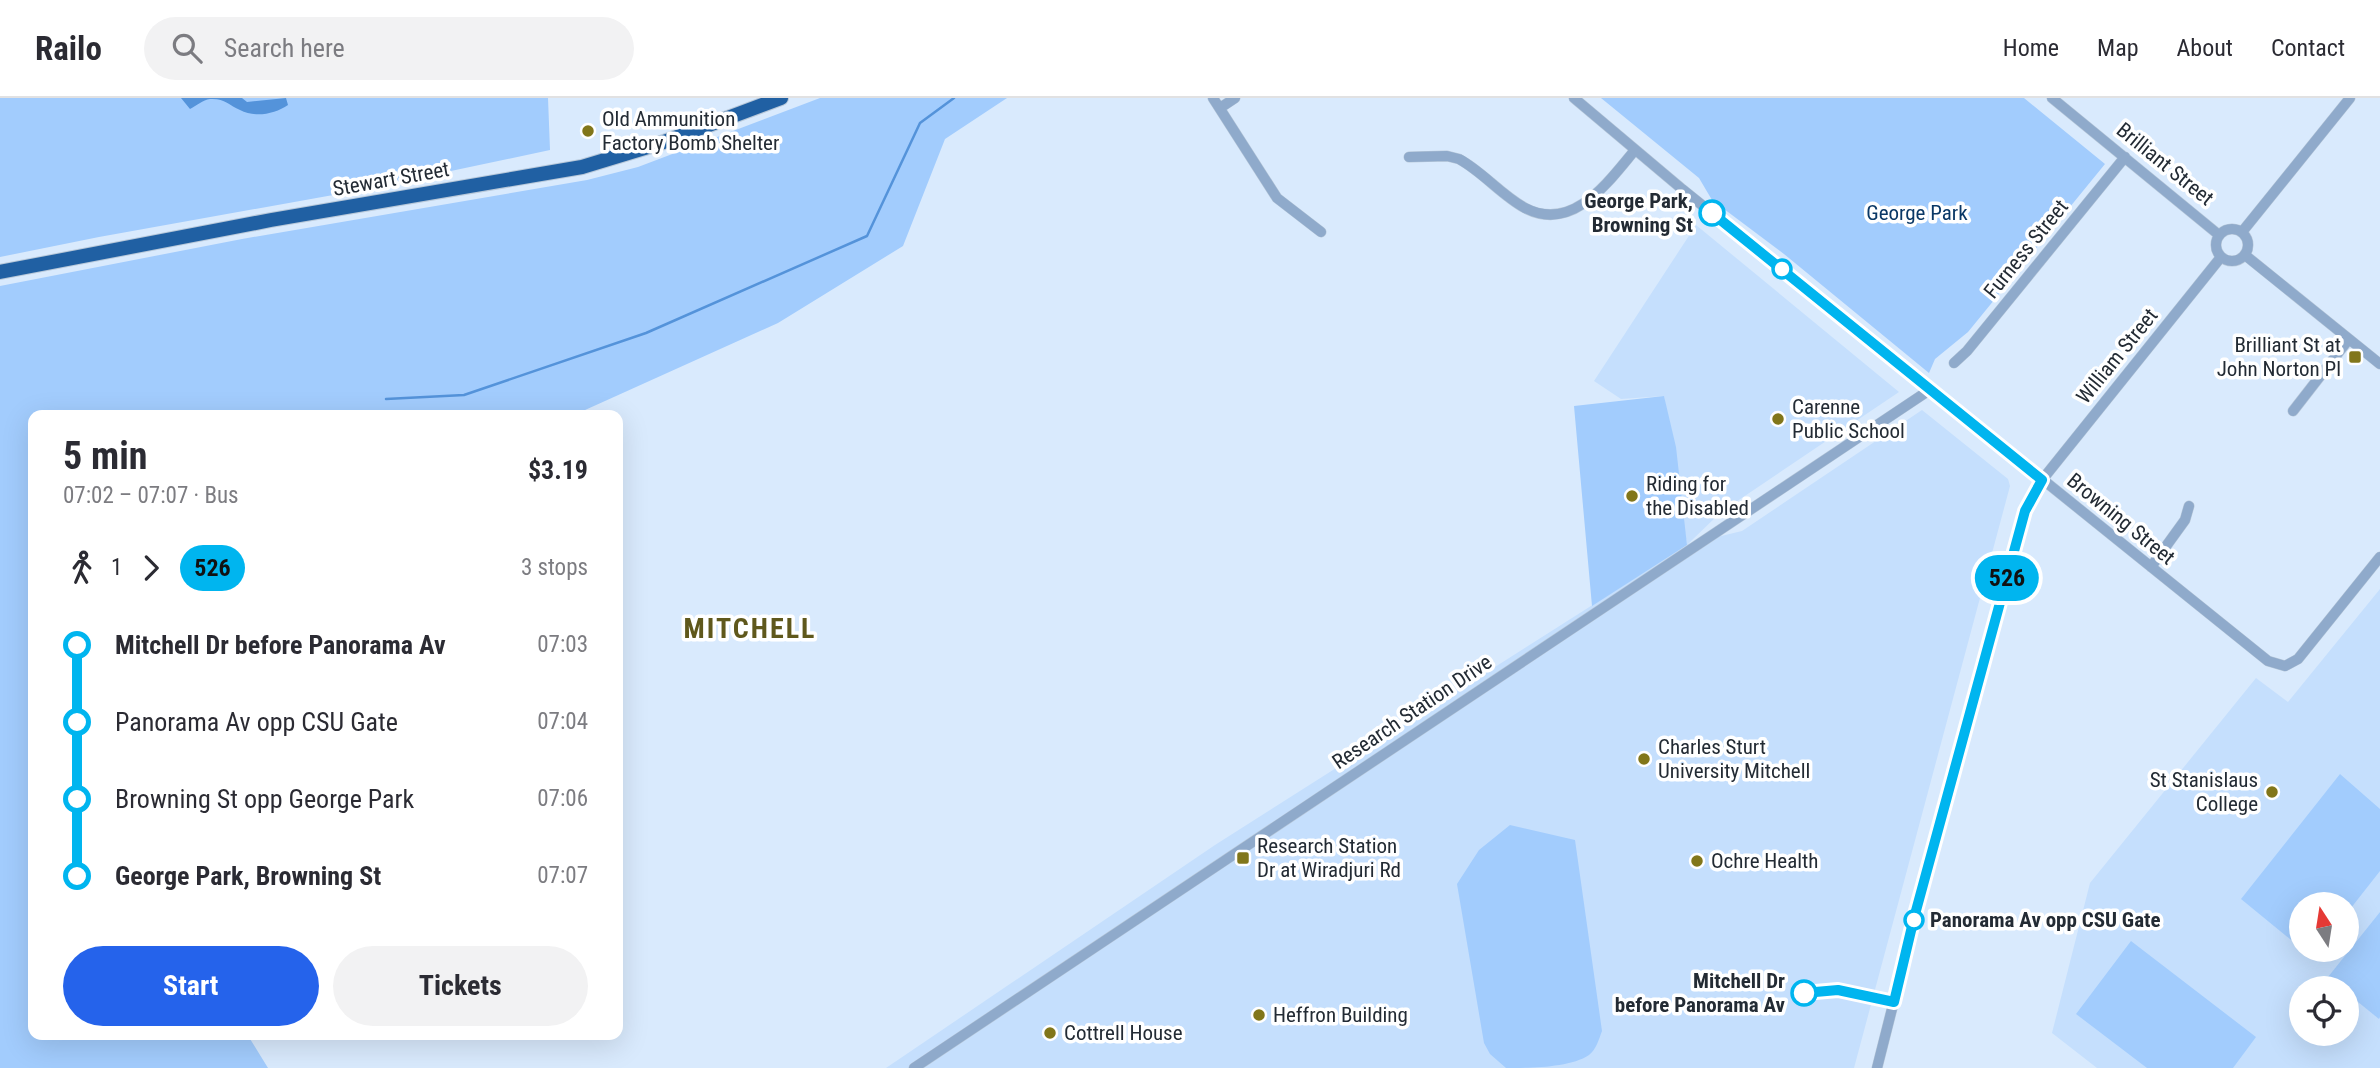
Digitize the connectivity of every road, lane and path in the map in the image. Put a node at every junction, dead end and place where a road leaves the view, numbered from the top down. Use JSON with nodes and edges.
{"nodes":[{"id":1,"x":781,"y":98,"type":"edge"},
{"id":2,"x":1213,"y":98,"type":"edge"},
{"id":3,"x":1235,"y":98,"type":"edge"},
{"id":4,"x":1574,"y":98,"type":"edge"},
{"id":5,"x":2052,"y":98,"type":"edge"},
{"id":6,"x":2350,"y":98,"type":"edge"},
{"id":7,"x":1220,"y":108,"type":"junction"},
{"id":8,"x":1635,"y":150,"type":"junction"},
{"id":9,"x":1409,"y":157,"type":"dead end"},
{"id":10,"x":2125,"y":157,"type":"junction"},
{"id":11,"x":1321,"y":232,"type":"dead end"},
{"id":12,"x":2242,"y":232,"type":"junction"},
{"id":13,"x":2219,"y":235,"type":"junction"},
{"id":14,"x":2245,"y":255,"type":"junction"},
{"id":15,"x":2221,"y":257,"type":"junction"},
{"id":16,"x":0,"y":272,"type":"edge"},
{"id":17,"x":2349,"y":339,"type":"junction"},
{"id":18,"x":1954,"y":363,"type":"dead end"},
{"id":19,"x":2380,"y":364,"type":"edge"},
{"id":20,"x":1931,"y":389,"type":"junction"},
{"id":21,"x":2293,"y":411,"type":"dead end"},
{"id":22,"x":2042,"y":480,"type":"junction"},
{"id":23,"x":2189,"y":506,"type":"dead end"},
{"id":24,"x":2380,"y":557,"type":"edge"},
{"id":25,"x":2151,"y":567,"type":"junction"},
{"id":26,"x":914,"y":1068,"type":"edge"},
{"id":27,"x":1877,"y":1068,"type":"edge"}],
"edges":[{"from":1,"to":16,"type":"highway","name":"Stewart Street"},
{"from":2,"to":7,"type":"street"},
{"from":3,"to":7,"type":"street"},
{"from":4,"to":8,"type":"street","name":"Browning Street"},
{"from":5,"to":10,"type":"street","name":"Brilliant Street"},
{"from":6,"to":12,"type":"street"},
{"from":7,"to":11,"type":"street"},
{"from":8,"to":9,"type":"street"},
{"from":8,"to":20,"type":"street","name":"Browning Street"},
{"from":10,"to":13,"type":"street","name":"Brilliant Street"},
{"from":10,"to":18,"type":"street","name":"Furness Street"},
{"from":12,"to":13,"type":"street"},
{"from":12,"to":14,"type":"street"},
{"from":13,"to":15,"type":"street"},
{"from":14,"to":15,"type":"street"},
{"from":14,"to":17,"type":"street"},
{"from":15,"to":22,"type":"street","name":"William Street"},
{"from":17,"to":19,"type":"street"},
{"from":17,"to":21,"type":"street"},
{"from":20,"to":22,"type":"street","name":"Browning Street"},
{"from":20,"to":26,"type":"street","name":"Research Station Drive"},
{"from":22,"to":25,"type":"street","name":"Browning Street"},
{"from":22,"to":27,"type":"street","name":"William Street"},
{"from":23,"to":25,"type":"street"},
{"from":24,"to":25,"type":"street","name":"Browning Street"}]}
